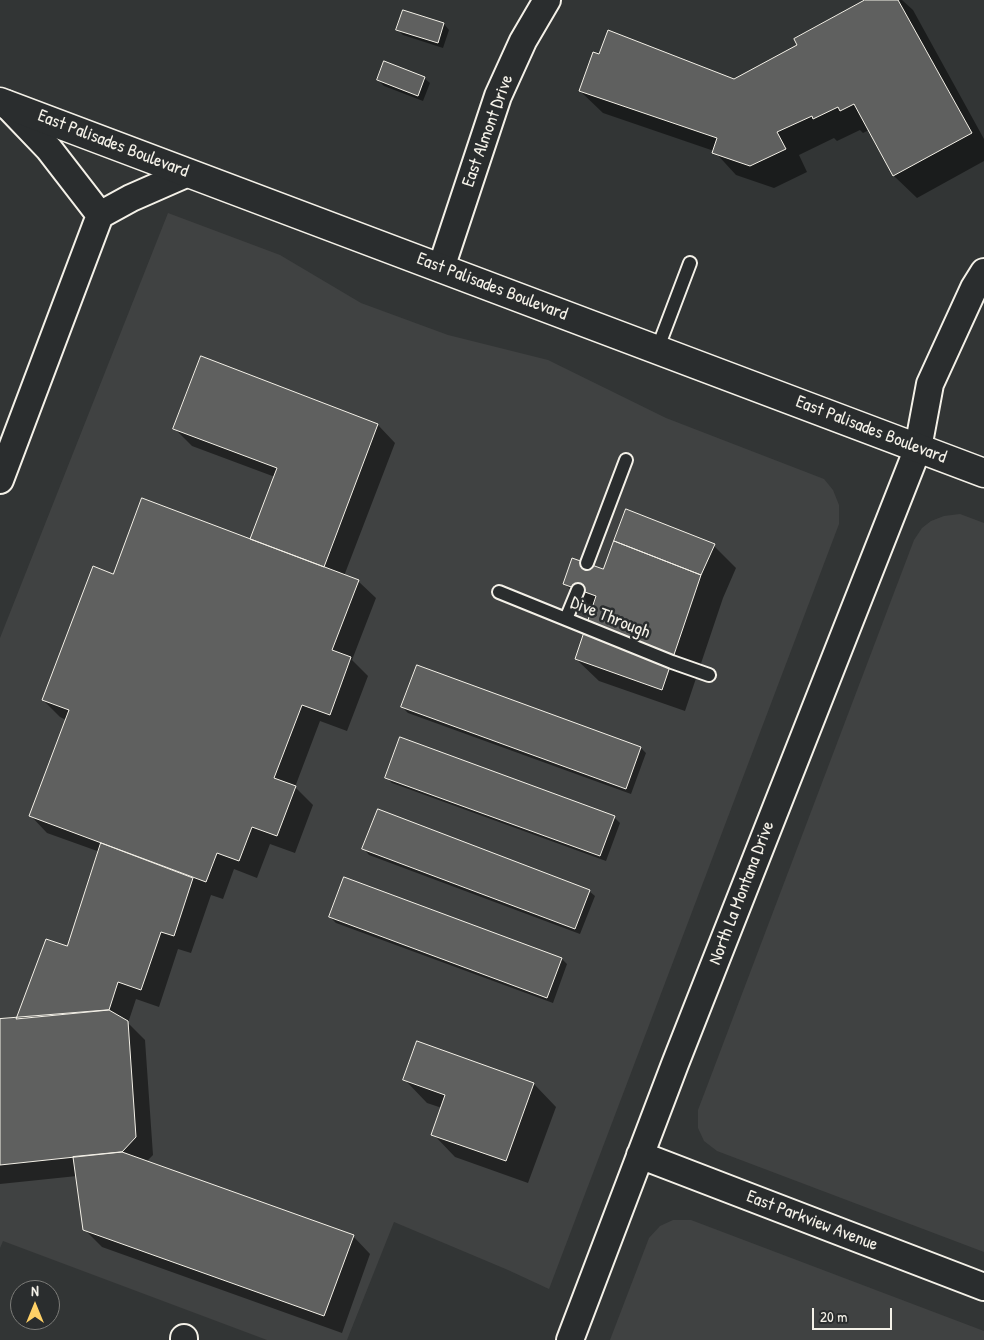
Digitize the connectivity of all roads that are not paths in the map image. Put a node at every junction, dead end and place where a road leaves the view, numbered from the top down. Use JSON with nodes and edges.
{"nodes":[{"id":1,"x":547,"y":0,"type":"edge"},
{"id":2,"x":3,"y":103,"type":"edge"},
{"id":3,"x":188,"y":173,"type":"junction"},
{"id":4,"x":100,"y":215,"type":"junction"},
{"id":5,"x":690,"y":263,"type":"dead end"},
{"id":6,"x":441,"y":268,"type":"junction"},
{"id":7,"x":984,"y":272,"type":"edge"},
{"id":8,"x":658,"y":350,"type":"junction"},
{"id":9,"x":918,"y":448,"type":"junction"},
{"id":10,"x":626,"y":460,"type":"dead end"},
{"id":11,"x":984,"y":473,"type":"edge"},
{"id":12,"x":0,"y":480,"type":"edge"},
{"id":13,"x":587,"y":563,"type":"dead end"},
{"id":14,"x":578,"y":590,"type":"dead end"},
{"id":15,"x":499,"y":592,"type":"dead end"},
{"id":16,"x":566,"y":619,"type":"junction"},
{"id":17,"x":709,"y":675,"type":"dead end"},
{"id":18,"x":640,"y":1155,"type":"junction"},
{"id":19,"x":984,"y":1286,"type":"edge"},
{"id":20,"x":570,"y":1340,"type":"edge"}],
"edges":[{"from":1,"to":6,"type":"street","name":"East Almont Drive"},
{"from":2,"to":3,"type":"street","name":"East Palisades Boulevard"},
{"from":2,"to":4,"type":"street"},
{"from":3,"to":4,"type":"street"},
{"from":3,"to":6,"type":"street","name":"East Palisades Boulevard"},
{"from":4,"to":12,"type":"street"},
{"from":5,"to":8,"type":"lane"},
{"from":6,"to":8,"type":"street","name":"East Palisades Boulevard"},
{"from":7,"to":9,"type":"street","name":"North La Montana Drive"},
{"from":8,"to":9,"type":"street","name":"East Palisades Boulevard"},
{"from":9,"to":11,"type":"street","name":"East Palisades Boulevard"},
{"from":9,"to":18,"type":"street","name":"North La Montana Drive"},
{"from":10,"to":13,"type":"lane"},
{"from":14,"to":16,"type":"lane"},
{"from":15,"to":16,"type":"lane","name":"Dive Through"},
{"from":16,"to":17,"type":"lane","name":"Dive Through"},
{"from":18,"to":19,"type":"street","name":"East Parkview Avenue"},
{"from":18,"to":20,"type":"street","name":"North La Montana Drive"}]}
